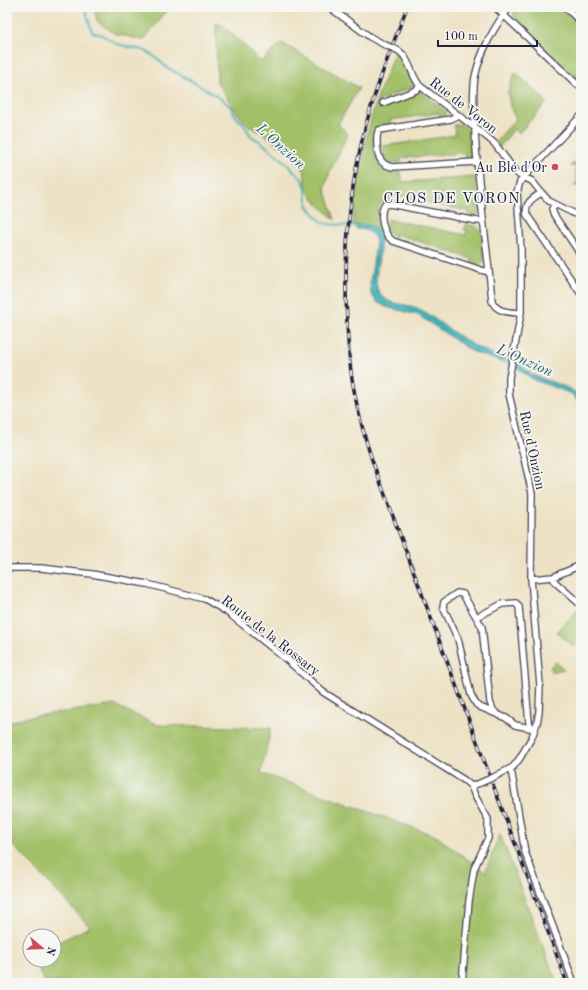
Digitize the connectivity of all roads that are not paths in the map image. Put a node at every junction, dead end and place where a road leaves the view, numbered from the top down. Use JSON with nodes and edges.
{"nodes":[{"id":1,"x":329,"y":7,"type":"edge"},
{"id":2,"x":495,"y":7,"type":"edge"},
{"id":3,"x":510,"y":7,"type":"edge"},
{"id":4,"x":565,"y":7,"type":"edge"},
{"id":5,"x":503,"y":15,"type":"junction"},
{"id":6,"x":581,"y":22,"type":"edge"},
{"id":7,"x":420,"y":86,"type":"junction"},
{"id":8,"x":581,"y":88,"type":"edge"},
{"id":9,"x":383,"y":103,"type":"dead end"},
{"id":10,"x":458,"y":114,"type":"junction"},
{"id":11,"x":581,"y":117,"type":"edge"},
{"id":12,"x":475,"y":128,"type":"junction"},
{"id":13,"x":476,"y":162,"type":"junction"},
{"id":14,"x":524,"y":177,"type":"junction"},
{"id":15,"x":541,"y":193,"type":"junction"},
{"id":16,"x":554,"y":205,"type":"junction"},
{"id":17,"x":581,"y":217,"type":"edge"},
{"id":18,"x":483,"y":221,"type":"junction"},
{"id":19,"x":581,"y":255,"type":"edge"},
{"id":20,"x":489,"y":271,"type":"junction"},
{"id":21,"x":581,"y":294,"type":"edge"},
{"id":22,"x":521,"y":312,"type":"junction"},
{"id":23,"x":581,"y":566,"type":"edge"},
{"id":24,"x":7,"y":568,"type":"edge"},
{"id":25,"x":553,"y":577,"type":"junction"},
{"id":26,"x":531,"y":579,"type":"junction"},
{"id":27,"x":581,"y":606,"type":"edge"},
{"id":28,"x":477,"y":617,"type":"junction"},
{"id":29,"x":496,"y":713,"type":"junction"},
{"id":30,"x":533,"y":729,"type":"junction"},
{"id":31,"x":510,"y":770,"type":"junction"},
{"id":32,"x":471,"y":786,"type":"junction"},
{"id":33,"x":462,"y":983,"type":"edge"},
{"id":34,"x":574,"y":983,"type":"edge"}],
"edges":[{"from":1,"to":7,"type":"street","name":"Rue de Voron","bridge":true},
{"from":2,"to":5,"type":"street"},
{"from":3,"to":5,"type":"street"},
{"from":4,"to":6,"type":"street"},
{"from":5,"to":8,"type":"street"},
{"from":5,"to":12,"type":"street"},
{"from":7,"to":9,"type":"street"},
{"from":7,"to":10,"type":"street","name":"Rue de Voron"},
{"from":10,"to":12,"type":"street","name":"Rue de Voron"},
{"from":10,"to":13,"type":"street"},
{"from":11,"to":14,"type":"street"},
{"from":12,"to":13,"type":"street"},
{"from":12,"to":14,"type":"street","name":"Rue de Voron"},
{"from":13,"to":18,"type":"street"},
{"from":14,"to":15,"type":"street","name":"Rue de Voron"},
{"from":14,"to":22,"type":"street","name":"Rue d'Onzion"},
{"from":15,"to":16,"type":"street","name":"Rue de Voron"},
{"from":15,"to":21,"type":"street"},
{"from":16,"to":17,"type":"street"},
{"from":16,"to":19,"type":"street"},
{"from":18,"to":20,"type":"street"},
{"from":18,"to":20,"type":"street"},
{"from":20,"to":22,"type":"street"},
{"from":22,"to":26,"type":"street","name":"Rue d'Onzion"},
{"from":23,"to":25,"type":"street"},
{"from":24,"to":32,"type":"street","name":"Route de la Rossary"},
{"from":25,"to":26,"type":"street"},
{"from":25,"to":27,"type":"street"},
{"from":26,"to":30,"type":"street","name":"Rue d'Onzion"},
{"from":28,"to":29,"type":"street"},
{"from":28,"to":29,"type":"street"},
{"from":28,"to":30,"type":"street"},
{"from":29,"to":30,"type":"street"},
{"from":30,"to":31,"type":"street","name":"Rue d'Onzion"},
{"from":31,"to":32,"type":"street","name":"Rue d'Onzion","bridge":true},
{"from":31,"to":34,"type":"street"},
{"from":32,"to":33,"type":"street"}]}
